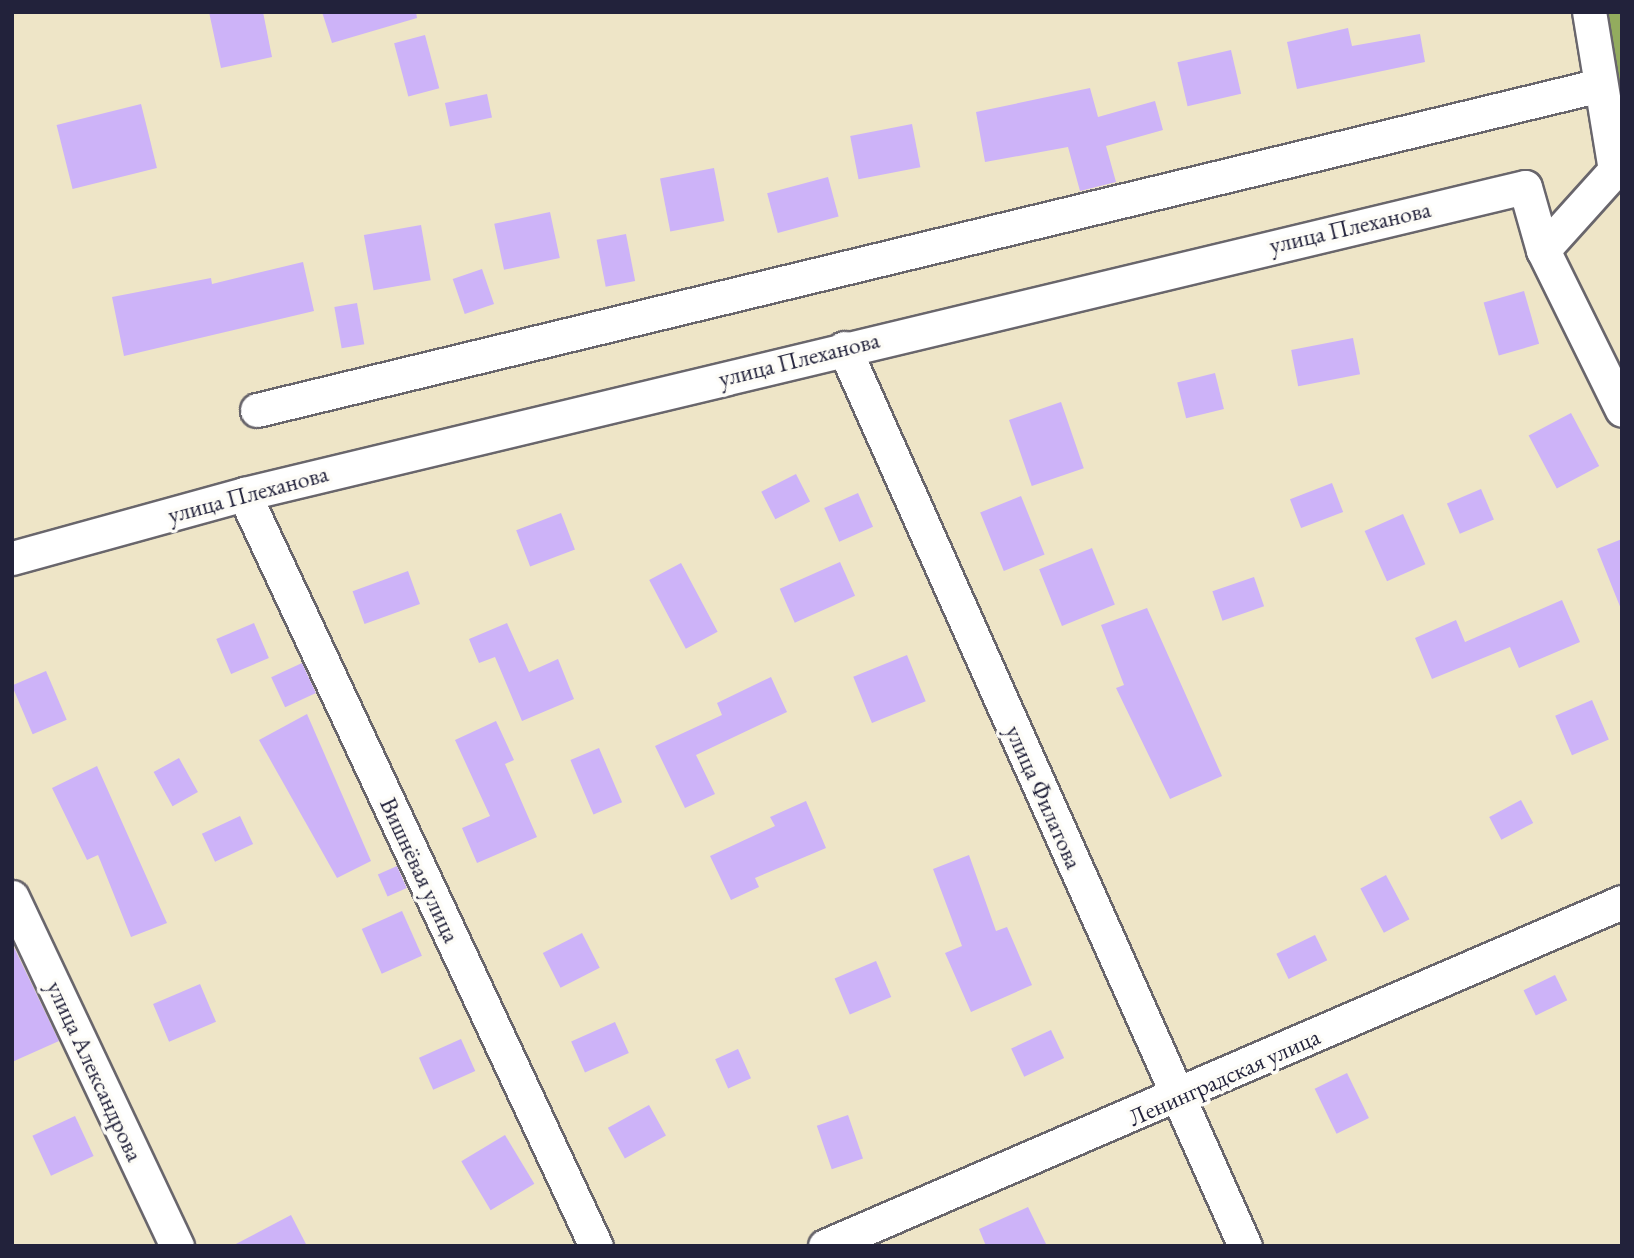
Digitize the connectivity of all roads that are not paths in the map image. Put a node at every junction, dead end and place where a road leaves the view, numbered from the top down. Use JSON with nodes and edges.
{"nodes":[{"id":1,"x":1589,"y":12,"type":"edge"},
{"id":2,"x":1600,"y":85,"type":"junction"},
{"id":3,"x":1542,"y":250,"type":"junction"},
{"id":4,"x":844,"y":348,"type":"junction"},
{"id":5,"x":257,"y":410,"type":"dead end"},
{"id":6,"x":1622,"y":410,"type":"edge"},
{"id":7,"x":244,"y":494,"type":"junction"},
{"id":8,"x":12,"y":558,"type":"edge"},
{"id":9,"x":12,"y":897,"type":"edge"},
{"id":10,"x":1622,"y":902,"type":"edge"},
{"id":11,"x":1178,"y":1099,"type":"junction"},
{"id":12,"x":177,"y":1246,"type":"edge"},
{"id":13,"x":596,"y":1246,"type":"edge"},
{"id":14,"x":825,"y":1246,"type":"edge"},
{"id":15,"x":1245,"y":1246,"type":"edge"}],
"edges":[{"from":1,"to":2,"type":"street"},
{"from":2,"to":3,"type":"street"},
{"from":2,"to":5,"type":"street"},
{"from":3,"to":4,"type":"street","name":"улица Плеханова"},
{"from":3,"to":6,"type":"street"},
{"from":4,"to":7,"type":"street","name":"улица Плеханова"},
{"from":4,"to":11,"type":"street","name":"улица Филатова"},
{"from":7,"to":8,"type":"street","name":"улица Плеханова"},
{"from":7,"to":13,"type":"street","name":"Вишнёвая улица"},
{"from":9,"to":12,"type":"street","name":"улица Александрова"},
{"from":10,"to":11,"type":"street","name":"Ленинградская улица"},
{"from":11,"to":14,"type":"street","name":"Ленинградская улица"},
{"from":11,"to":15,"type":"street","name":"улица Филатова"}]}
